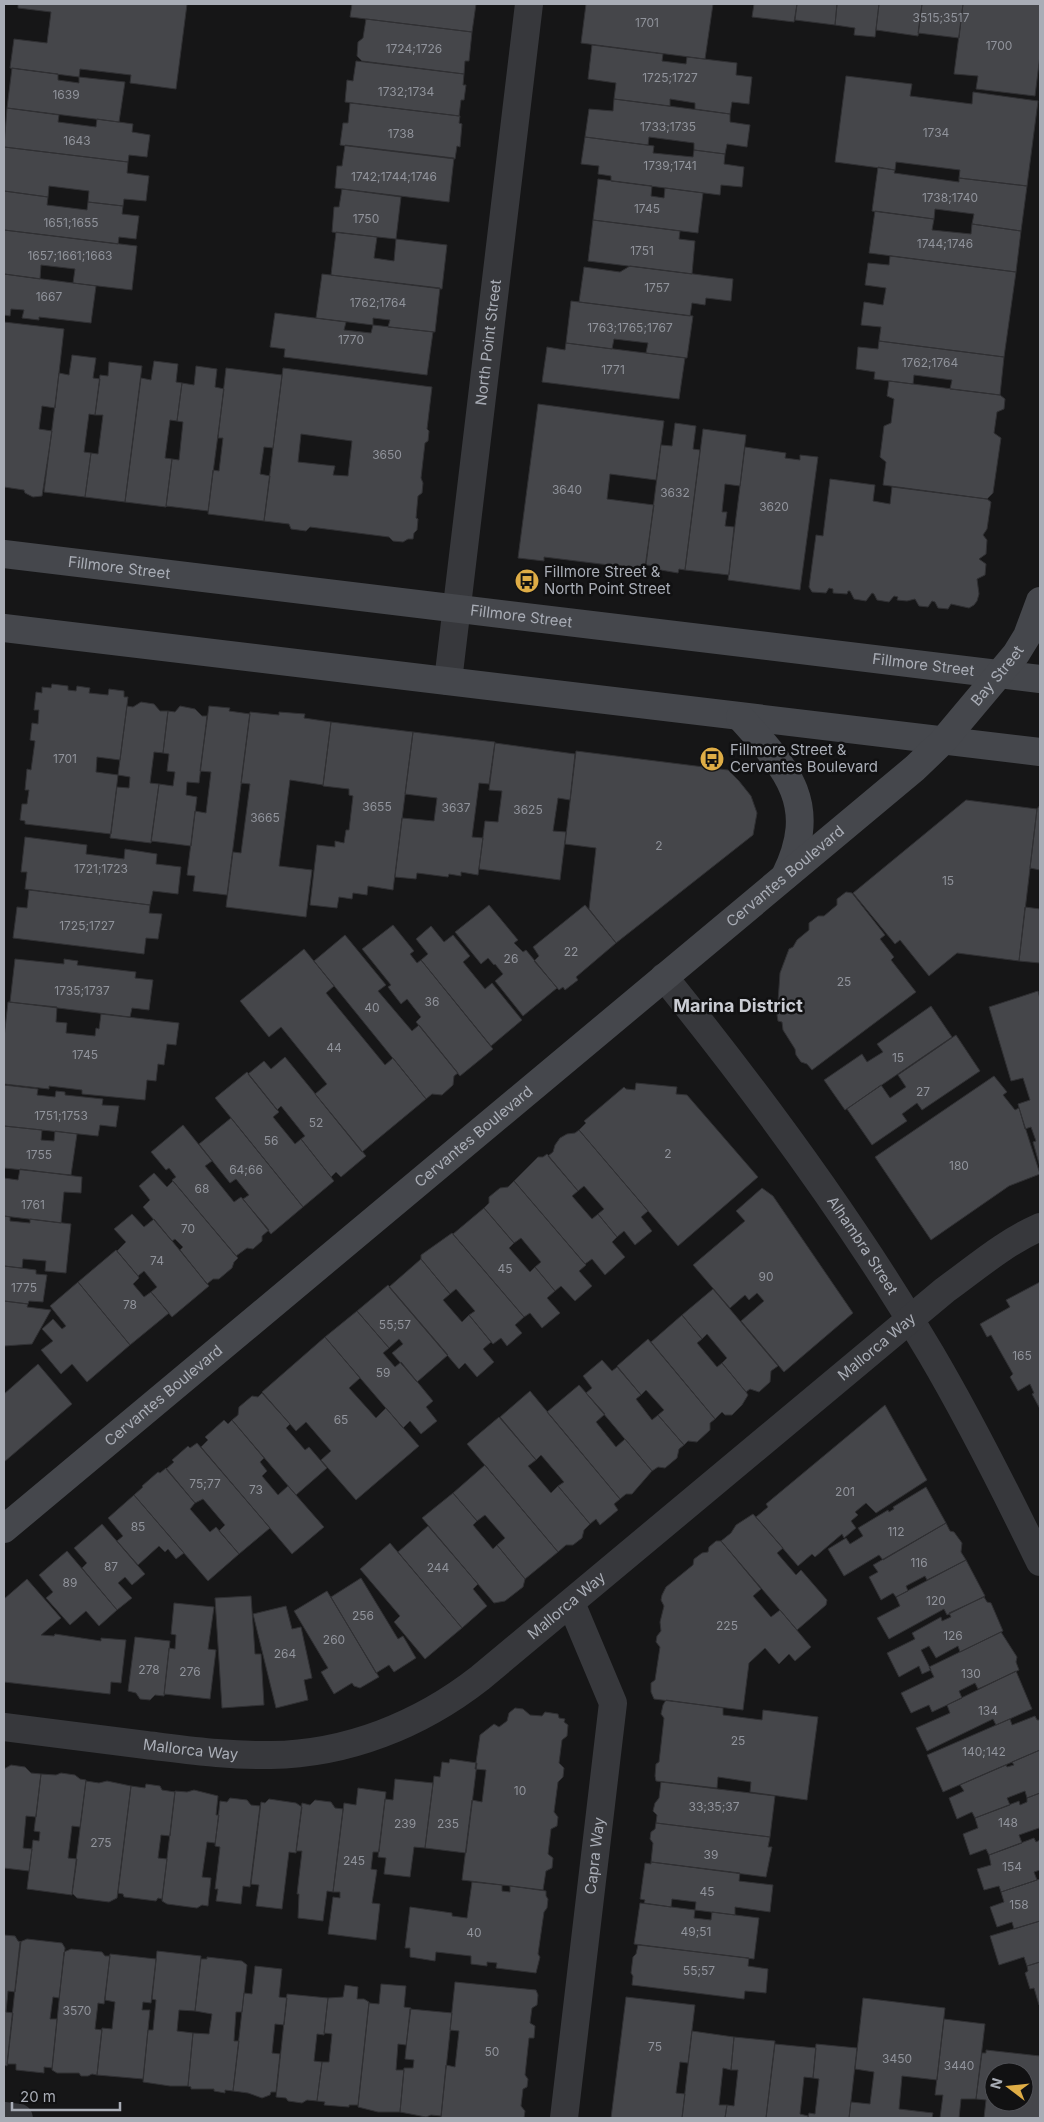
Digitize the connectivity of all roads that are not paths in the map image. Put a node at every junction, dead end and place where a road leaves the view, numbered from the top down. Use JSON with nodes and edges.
{"nodes":[{"id":1,"x":530,"y":4,"type":"edge"},
{"id":2,"x":4,"y":554,"type":"edge"},
{"id":3,"x":1040,"y":601,"type":"edge"},
{"id":4,"x":457,"y":608,"type":"junction"},
{"id":5,"x":4,"y":628,"type":"edge"},
{"id":6,"x":1000,"y":674,"type":"junction"},
{"id":7,"x":1040,"y":678,"type":"edge"},
{"id":8,"x":448,"y":682,"type":"junction"},
{"id":9,"x":740,"y":717,"type":"junction"},
{"id":10,"x":943,"y":741,"type":"junction"},
{"id":11,"x":1040,"y":752,"type":"edge"},
{"id":12,"x":783,"y":878,"type":"junction"},
{"id":13,"x":664,"y":977,"type":"junction"},
{"id":14,"x":1040,"y":1227,"type":"edge"},
{"id":15,"x":910,"y":1320,"type":"junction"},
{"id":16,"x":8,"y":1524,"type":"edge"},
{"id":17,"x":1040,"y":1562,"type":"edge"},
{"id":18,"x":571,"y":1603,"type":"junction"},
{"id":19,"x":4,"y":1727,"type":"edge"},
{"id":20,"x":4,"y":2116,"type":"edge"},
{"id":21,"x":19,"y":2118,"type":"edge"},
{"id":22,"x":564,"y":2118,"type":"edge"}],
"edges":[{"from":1,"to":4,"type":"street","name":"North Point Street"},
{"from":2,"to":4,"type":"street","name":"Fillmore Street"},
{"from":3,"to":6,"type":"street","name":"Bay Street"},
{"from":4,"to":6,"type":"street","name":"Fillmore Street"},
{"from":4,"to":8,"type":"street","name":"North Point Street"},
{"from":5,"to":8,"type":"street"},
{"from":6,"to":7,"type":"street","name":"Fillmore Street"},
{"from":6,"to":10,"type":"street","name":"Bay Street"},
{"from":8,"to":9,"type":"street"},
{"from":9,"to":10,"type":"street"},
{"from":9,"to":12,"type":"street"},
{"from":10,"to":11,"type":"street"},
{"from":10,"to":12,"type":"street","name":"Cervantes Boulevard"},
{"from":12,"to":13,"type":"street","name":"Cervantes Boulevard"},
{"from":13,"to":15,"type":"street","name":"Alhambra Street"},
{"from":13,"to":16,"type":"street","name":"Cervantes Boulevard"},
{"from":14,"to":15,"type":"street","name":"Mallorca Way"},
{"from":15,"to":17,"type":"street","name":"Alhambra Street"},
{"from":15,"to":18,"type":"street","name":"Mallorca Way"},
{"from":18,"to":19,"type":"street","name":"Mallorca Way"},
{"from":18,"to":22,"type":"street","name":"Capra Way"},
{"from":20,"to":21,"type":"street"}]}
